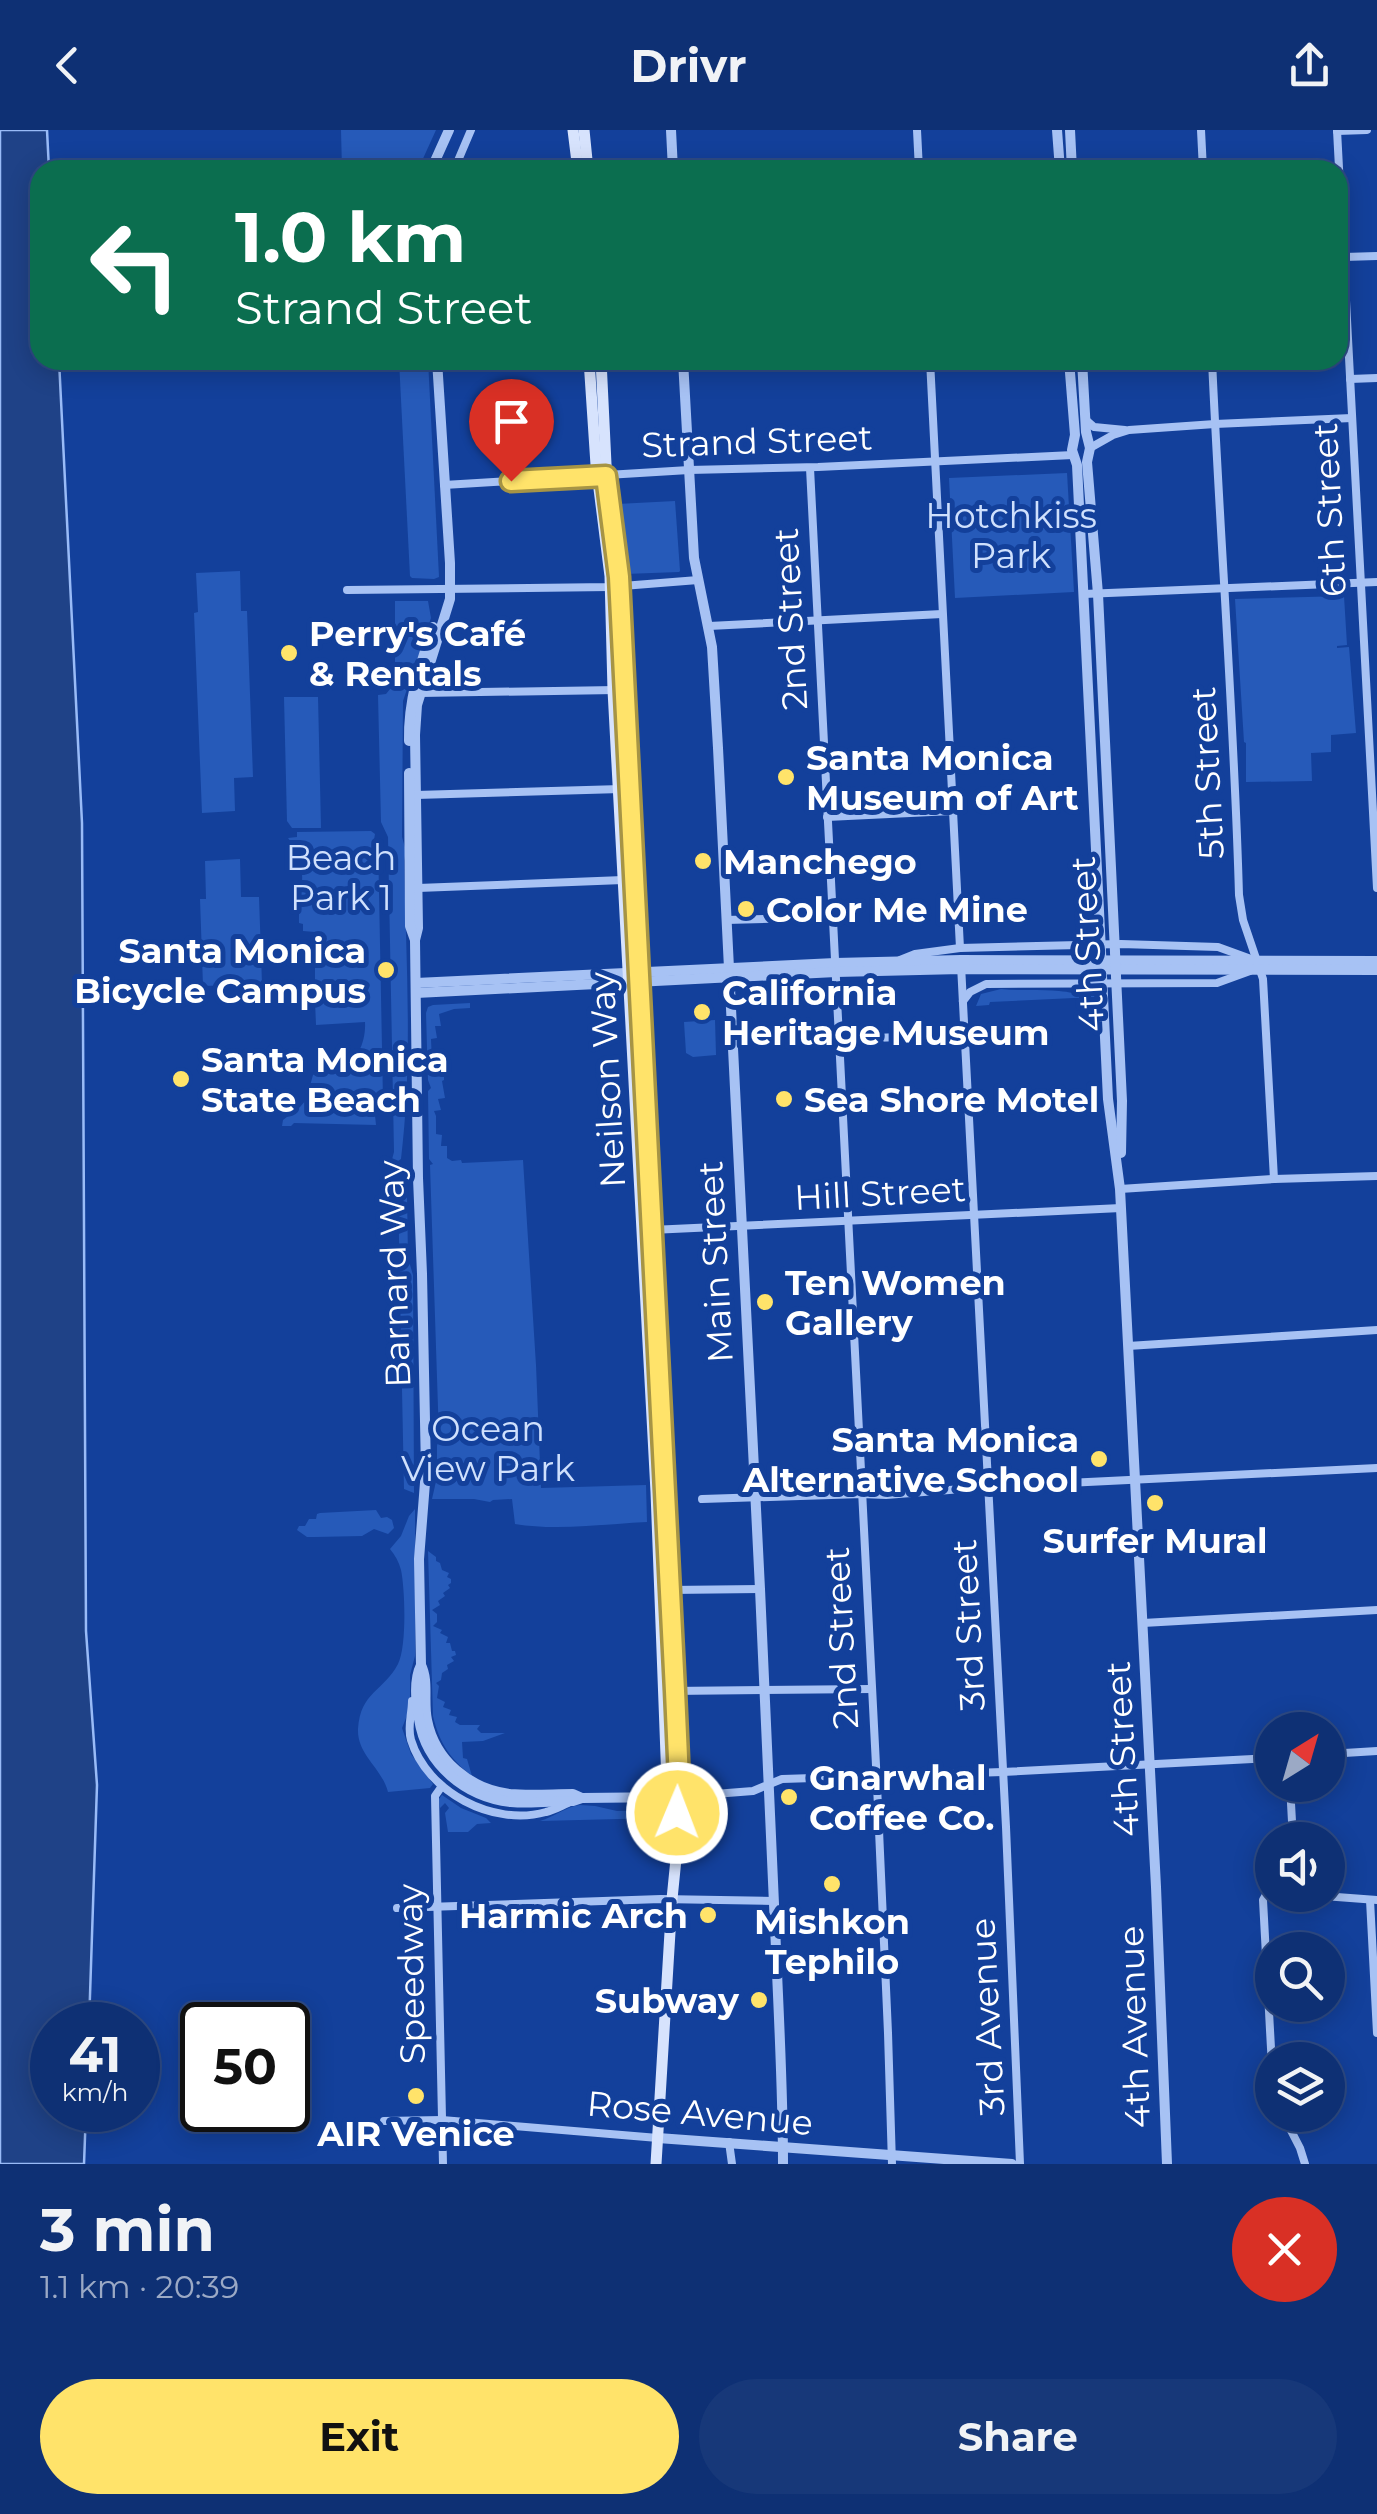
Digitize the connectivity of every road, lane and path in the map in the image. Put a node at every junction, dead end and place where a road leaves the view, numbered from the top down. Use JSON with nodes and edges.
{"nodes":[{"id":1,"x":449,"y":130,"type":"edge"},
{"id":2,"x":471,"y":130,"type":"edge"},
{"id":3,"x":573,"y":130,"type":"edge"},
{"id":4,"x":584,"y":130,"type":"edge"},
{"id":5,"x":671,"y":130,"type":"edge"},
{"id":6,"x":917,"y":130,"type":"edge"},
{"id":7,"x":1057,"y":130,"type":"edge"},
{"id":8,"x":1070,"y":130,"type":"edge"},
{"id":9,"x":1201,"y":130,"type":"edge"},
{"id":10,"x":1367,"y":130,"type":"edge"},
{"id":11,"x":1337,"y":131,"type":"edge"},
{"id":12,"x":436,"y":160,"type":"edge"},
{"id":13,"x":458,"y":160,"type":"edge"},
{"id":14,"x":577,"y":160,"type":"edge"},
{"id":15,"x":587,"y":160,"type":"edge"},
{"id":16,"x":672,"y":160,"type":"edge"},
{"id":17,"x":920,"y":160,"type":"edge"},
{"id":18,"x":1060,"y":160,"type":"edge"},
{"id":19,"x":1072,"y":160,"type":"edge"},
{"id":20,"x":1202,"y":160,"type":"edge"},
{"id":21,"x":1338,"y":160,"type":"edge"},
{"id":22,"x":1377,"y":256,"type":"edge"},
{"id":23,"x":1348,"y":257,"type":"edge"},
{"id":24,"x":1348,"y":338,"type":"edge"},
{"id":25,"x":438,"y":370,"type":"edge"},
{"id":26,"x":590,"y":370,"type":"edge"},
{"id":27,"x":601,"y":370,"type":"edge"},
{"id":28,"x":684,"y":370,"type":"edge"},
{"id":29,"x":930,"y":370,"type":"edge"},
{"id":30,"x":1070,"y":370,"type":"edge"},
{"id":31,"x":1083,"y":370,"type":"edge"},
{"id":32,"x":1212,"y":370,"type":"edge"},
{"id":33,"x":1377,"y":378,"type":"edge"},
{"id":34,"x":1350,"y":379,"type":"junction"},
{"id":35,"x":1085,"y":418,"type":"junction"},
{"id":36,"x":1352,"y":418,"type":"junction"},
{"id":37,"x":1215,"y":424,"type":"junction"},
{"id":38,"x":1129,"y":430,"type":"junction"},
{"id":39,"x":1089,"y":450,"type":"junction"},
{"id":40,"x":1074,"y":452,"type":"junction"},
{"id":41,"x":934,"y":462,"type":"junction"},
{"id":42,"x":810,"y":468,"type":"junction"},
{"id":43,"x":689,"y":470,"type":"junction"},
{"id":44,"x":602,"y":476,"type":"junction"},
{"id":45,"x":444,"y":485,"type":"junction"},
{"id":46,"x":698,"y":580,"type":"junction"},
{"id":47,"x":1377,"y":582,"type":"edge"},
{"id":48,"x":1360,"y":584,"type":"junction"},
{"id":49,"x":615,"y":587,"type":"junction"},
{"id":50,"x":1224,"y":588,"type":"junction"},
{"id":51,"x":448,"y":589,"type":"junction"},
{"id":52,"x":347,"y":590,"type":"dead end"},
{"id":53,"x":1084,"y":594,"type":"junction"},
{"id":54,"x":1098,"y":594,"type":"junction"},
{"id":55,"x":942,"y":614,"type":"junction"},
{"id":56,"x":818,"y":621,"type":"junction"},
{"id":57,"x":709,"y":626,"type":"junction"},
{"id":58,"x":619,"y":689,"type":"junction"},
{"id":59,"x":419,"y":693,"type":"junction"},
{"id":60,"x":625,"y":788,"type":"junction"},
{"id":61,"x":416,"y":795,"type":"junction"},
{"id":62,"x":952,"y":811,"type":"junction"},
{"id":63,"x":828,"y":817,"type":"junction"},
{"id":64,"x":629,"y":880,"type":"junction"},
{"id":65,"x":418,"y":888,"type":"junction"},
{"id":66,"x":1377,"y":888,"type":"edge"},
{"id":67,"x":831,"y":917,"type":"junction"},
{"id":68,"x":726,"y":920,"type":"junction"},
{"id":69,"x":415,"y":940,"type":"junction"},
{"id":70,"x":1101,"y":948,"type":"junction"},
{"id":71,"x":1115,"y":948,"type":"junction"},
{"id":72,"x":961,"y":959,"type":"junction"},
{"id":73,"x":1377,"y":960,"type":"edge"},
{"id":74,"x":1256,"y":964,"type":"junction"},
{"id":75,"x":836,"y":967,"type":"junction"},
{"id":76,"x":1377,"y":970,"type":"edge"},
{"id":77,"x":728,"y":973,"type":"junction"},
{"id":78,"x":635,"y":977,"type":"junction"},
{"id":79,"x":1102,"y":979,"type":"junction"},
{"id":80,"x":1116,"y":979,"type":"junction"},
{"id":81,"x":986,"y":984,"type":"junction"},
{"id":82,"x":416,"y":988,"type":"junction"},
{"id":83,"x":963,"y":1000,"type":"junction"},
{"id":84,"x":964,"y":1034,"type":"junction"},
{"id":85,"x":840,"y":1038,"type":"junction"},
{"id":86,"x":1377,"y":1176,"type":"edge"},
{"id":87,"x":1274,"y":1179,"type":"junction"},
{"id":88,"x":1120,"y":1189,"type":"junction"},
{"id":89,"x":1122,"y":1208,"type":"junction"},
{"id":90,"x":974,"y":1216,"type":"junction"},
{"id":91,"x":849,"y":1222,"type":"junction"},
{"id":92,"x":742,"y":1227,"type":"junction"},
{"id":93,"x":646,"y":1230,"type":"junction"},
{"id":94,"x":1377,"y":1330,"type":"edge"},
{"id":95,"x":1128,"y":1346,"type":"junction"},
{"id":96,"x":1377,"y":1468,"type":"edge"},
{"id":97,"x":1135,"y":1481,"type":"junction"},
{"id":98,"x":988,"y":1488,"type":"junction"},
{"id":99,"x":862,"y":1494,"type":"junction"},
{"id":100,"x":755,"y":1498,"type":"junction"},
{"id":101,"x":702,"y":1499,"type":"dead end"},
{"id":102,"x":760,"y":1589,"type":"junction"},
{"id":103,"x":664,"y":1590,"type":"junction"},
{"id":104,"x":1377,"y":1610,"type":"edge"},
{"id":105,"x":1142,"y":1623,"type":"junction"},
{"id":106,"x":419,"y":1671,"type":"junction"},
{"id":107,"x":871,"y":1689,"type":"junction"},
{"id":108,"x":669,"y":1691,"type":"junction"},
{"id":109,"x":762,"y":1691,"type":"junction"},
{"id":110,"x":1377,"y":1751,"type":"edge"},
{"id":111,"x":1345,"y":1753,"type":"edge"},
{"id":112,"x":1255,"y":1759,"type":"edge"},
{"id":113,"x":1150,"y":1765,"type":"junction"},
{"id":114,"x":1003,"y":1772,"type":"junction"},
{"id":115,"x":876,"y":1776,"type":"junction"},
{"id":116,"x":442,"y":1786,"type":"junction"},
{"id":117,"x":769,"y":1786,"type":"junction"},
{"id":118,"x":676,"y":1796,"type":"junction"},
{"id":119,"x":577,"y":1799,"type":"junction"},
{"id":120,"x":1008,"y":1867,"type":"joint"},
{"id":121,"x":1156,"y":1887,"type":"joint"},
{"id":122,"x":1345,"y":1898,"type":"edge"},
{"id":123,"x":672,"y":1899,"type":"junction"},
{"id":124,"x":1374,"y":1900,"type":"edge"},
{"id":125,"x":774,"y":1901,"type":"junction"},
{"id":126,"x":437,"y":1906,"type":"junction"},
{"id":127,"x":397,"y":1908,"type":"dead end"},
{"id":128,"x":1265,"y":1912,"type":"edge"},
{"id":129,"x":1377,"y":2033,"type":"edge"},
{"id":130,"x":1271,"y":2042,"type":"edge"},
{"id":131,"x":442,"y":2120,"type":"junction"},
{"id":132,"x":384,"y":2121,"type":"dead end"},
{"id":133,"x":1292,"y":2132,"type":"edge"},
{"id":134,"x":658,"y":2138,"type":"junction"},
{"id":135,"x":730,"y":2142,"type":"junction"},
{"id":136,"x":783,"y":2147,"type":"junction"},
{"id":137,"x":892,"y":2160,"type":"edge"},
{"id":138,"x":443,"y":2164,"type":"edge"},
{"id":139,"x":656,"y":2164,"type":"edge"},
{"id":140,"x":732,"y":2164,"type":"edge"},
{"id":141,"x":783,"y":2164,"type":"edge"},
{"id":142,"x":1012,"y":2164,"type":"edge"},
{"id":143,"x":1020,"y":2164,"type":"edge"},
{"id":144,"x":1168,"y":2164,"type":"edge"},
{"id":145,"x":1304,"y":2164,"type":"edge"}],
"edges":[{"from":1,"to":12,"type":"street"},
{"from":2,"to":13,"type":"street"},
{"from":3,"to":14,"type":"main road"},
{"from":4,"to":15,"type":"main road"},
{"from":5,"to":16,"type":"street"},
{"from":6,"to":17,"type":"street"},
{"from":7,"to":18,"type":"street"},
{"from":8,"to":19,"type":"street"},
{"from":9,"to":20,"type":"street"},
{"from":10,"to":11,"type":"street"},
{"from":11,"to":21,"type":"street","name":"6th Street"},
{"from":22,"to":23,"type":"street"},
{"from":24,"to":34,"type":"street","name":"6th Street"},
{"from":25,"to":45,"type":"street"},
{"from":26,"to":44,"type":"main road","name":"Neilson Way"},
{"from":27,"to":44,"type":"main road","name":"Neilson Way"},
{"from":28,"to":43,"type":"street","name":"Main Street"},
{"from":29,"to":41,"type":"street","name":"3rd Street"},
{"from":30,"to":40,"type":"street","name":"4th Street"},
{"from":31,"to":35,"type":"street","name":"4th Street"},
{"from":32,"to":37,"type":"street","name":"5th Street"},
{"from":33,"to":34,"type":"street"},
{"from":34,"to":36,"type":"street","name":"6th Street"},
{"from":35,"to":38,"type":"street"},
{"from":35,"to":39,"type":"street","name":"4th Street"},
{"from":36,"to":37,"type":"street"},
{"from":36,"to":48,"type":"street","name":"6th Street"},
{"from":37,"to":38,"type":"street"},
{"from":37,"to":50,"type":"street","name":"5th Street"},
{"from":38,"to":39,"type":"street"},
{"from":39,"to":40,"type":"street"},
{"from":39,"to":40,"type":"street"},
{"from":39,"to":54,"type":"street","name":"4th Street"},
{"from":40,"to":41,"type":"street","name":"Strand Street"},
{"from":40,"to":53,"type":"street","name":"4th Street"},
{"from":41,"to":42,"type":"street","name":"Strand Street"},
{"from":41,"to":55,"type":"street","name":"3rd Street"},
{"from":42,"to":43,"type":"street","name":"Strand Street"},
{"from":42,"to":56,"type":"street","name":"2nd Street"},
{"from":43,"to":44,"type":"street","name":"Strand Street"},
{"from":43,"to":46,"type":"street","name":"Main Street"},
{"from":44,"to":45,"type":"street","name":"Strand Street"},
{"from":44,"to":49,"type":"main road","name":"Neilson Way"},
{"from":45,"to":51,"type":"street"},
{"from":46,"to":49,"type":"street"},
{"from":46,"to":57,"type":"street","name":"Main Street"},
{"from":47,"to":48,"type":"street"},
{"from":48,"to":50,"type":"street"},
{"from":48,"to":66,"type":"street","name":"6th Street"},
{"from":49,"to":51,"type":"street"},
{"from":49,"to":58,"type":"main road","name":"Neilson Way"},
{"from":50,"to":54,"type":"street"},
{"from":50,"to":74,"type":"street","name":"5th Street"},
{"from":51,"to":52,"type":"street"},
{"from":51,"to":59,"type":"street","name":"Barnard Way"},
{"from":51,"to":69,"type":"street","name":"Barnard Way"},
{"from":53,"to":54,"type":"street"},
{"from":53,"to":70,"type":"street","name":"4th Street"},
{"from":54,"to":71,"type":"street","name":"4th Street"},
{"from":55,"to":56,"type":"street"},
{"from":55,"to":62,"type":"street","name":"3rd Street"},
{"from":56,"to":57,"type":"street"},
{"from":56,"to":63,"type":"street","name":"2nd Street"},
{"from":57,"to":68,"type":"street","name":"Main Street"},
{"from":58,"to":59,"type":"street"},
{"from":58,"to":60,"type":"main road","name":"Neilson Way"},
{"from":59,"to":61,"type":"street","name":"Barnard Way"},
{"from":60,"to":61,"type":"street"},
{"from":60,"to":64,"type":"main road","name":"Neilson Way"},
{"from":61,"to":65,"type":"street","name":"Barnard Way"},
{"from":62,"to":63,"type":"street"},
{"from":62,"to":72,"type":"street","name":"3rd Street"},
{"from":63,"to":67,"type":"street","name":"2nd Street"},
{"from":64,"to":65,"type":"street"},
{"from":64,"to":78,"type":"main road","name":"Neilson Way"},
{"from":65,"to":69,"type":"street","name":"Barnard Way"},
{"from":67,"to":68,"type":"street"},
{"from":67,"to":75,"type":"street","name":"2nd Street"},
{"from":68,"to":77,"type":"street","name":"Main Street"},
{"from":69,"to":82,"type":"street","name":"Barnard Way"},
{"from":70,"to":71,"type":"street"},
{"from":70,"to":72,"type":"street"},
{"from":70,"to":79,"type":"street","name":"4th Street","bridge":true},
{"from":71,"to":74,"type":"street"},
{"from":71,"to":80,"type":"street","name":"4th Street","bridge":true},
{"from":72,"to":74,"type":"street"},
{"from":72,"to":75,"type":"street"},
{"from":72,"to":75,"type":"street"},
{"from":72,"to":81,"type":"street"},
{"from":72,"to":83,"type":"street","name":"3rd Street"},
{"from":73,"to":74,"type":"street"},
{"from":74,"to":76,"type":"street"},
{"from":74,"to":80,"type":"street"},
{"from":74,"to":87,"type":"street","name":"5th Street"},
{"from":75,"to":77,"type":"street"},
{"from":75,"to":85,"type":"street","name":"2nd Street"},
{"from":77,"to":78,"type":"street"},
{"from":77,"to":92,"type":"street","name":"Main Street"},
{"from":78,"to":82,"type":"street"},
{"from":78,"to":93,"type":"main road","name":"Neilson Way"},
{"from":79,"to":80,"type":"street"},
{"from":79,"to":81,"type":"street"},
{"from":79,"to":88,"type":"street","name":"4th Street"},
{"from":80,"to":88,"type":"street","name":"4th Street"},
{"from":81,"to":83,"type":"street"},
{"from":82,"to":106,"type":"street","name":"Barnard Way"},
{"from":83,"to":84,"type":"street","name":"3rd Street"},
{"from":84,"to":85,"type":"street"},
{"from":84,"to":90,"type":"street","name":"3rd Street"},
{"from":85,"to":91,"type":"street","name":"2nd Street"},
{"from":86,"to":87,"type":"street"},
{"from":87,"to":88,"type":"street"},
{"from":88,"to":89,"type":"street","name":"4th Street"},
{"from":89,"to":90,"type":"street","name":"Hill Street"},
{"from":89,"to":95,"type":"street","name":"4th Street"},
{"from":90,"to":91,"type":"street","name":"Hill Street"},
{"from":90,"to":98,"type":"street","name":"3rd Street"},
{"from":91,"to":92,"type":"street","name":"Hill Street"},
{"from":91,"to":99,"type":"street","name":"2nd Street"},
{"from":92,"to":93,"type":"street","name":"Hill Street"},
{"from":92,"to":100,"type":"street","name":"Main Street"},
{"from":93,"to":103,"type":"main road","name":"Neilson Way"},
{"from":94,"to":95,"type":"street"},
{"from":95,"to":97,"type":"street","name":"4th Street"},
{"from":96,"to":97,"type":"street"},
{"from":97,"to":98,"type":"street"},
{"from":97,"to":105,"type":"street","name":"4th Street"},
{"from":98,"to":99,"type":"street"},
{"from":98,"to":114,"type":"street","name":"3rd Street"},
{"from":99,"to":100,"type":"street"},
{"from":99,"to":107,"type":"street","name":"2nd Street"},
{"from":100,"to":101,"type":"street"},
{"from":100,"to":102,"type":"street","name":"Main Street"},
{"from":102,"to":103,"type":"street"},
{"from":102,"to":109,"type":"street","name":"Main Street"},
{"from":103,"to":108,"type":"main road","name":"Neilson Way"},
{"from":104,"to":105,"type":"street"},
{"from":105,"to":113,"type":"street","name":"4th Street"},
{"from":106,"to":116,"type":"street","name":"Barnard Way"},
{"from":106,"to":119,"type":"street","name":"Barnard Way"},
{"from":107,"to":109,"type":"street"},
{"from":107,"to":115,"type":"street","name":"2nd Street"},
{"from":108,"to":109,"type":"street"},
{"from":108,"to":118,"type":"main road","name":"Neilson Way"},
{"from":109,"to":117,"type":"street","name":"Main Street"},
{"from":110,"to":111,"type":"street"},
{"from":112,"to":113,"type":"street"},
{"from":113,"to":114,"type":"street"},
{"from":113,"to":121,"type":"street","name":"4th Street"},
{"from":114,"to":115,"type":"street"},
{"from":114,"to":120,"type":"street","name":"3rd Street"},
{"from":115,"to":117,"type":"street"},
{"from":115,"to":137,"type":"street","name":"2nd Street"},
{"from":116,"to":119,"type":"street","name":"Barnard Way"},
{"from":116,"to":126,"type":"street","name":"Speedway"},
{"from":117,"to":118,"type":"street"},
{"from":117,"to":125,"type":"street","name":"Main Street"},
{"from":118,"to":119,"type":"street","name":"Barnard Way"},
{"from":118,"to":123,"type":"main road","name":"Neilson Way"},
{"from":120,"to":143,"type":"street","name":"3rd Avenue"},
{"from":121,"to":144,"type":"street","name":"4th Avenue"},
{"from":122,"to":124,"type":"street"},
{"from":123,"to":125,"type":"street"},
{"from":123,"to":126,"type":"street"},
{"from":123,"to":134,"type":"main road","name":"Neilson Way"},
{"from":124,"to":129,"type":"street"},
{"from":125,"to":136,"type":"street","name":"Main Street"},
{"from":126,"to":127,"type":"street"},
{"from":126,"to":131,"type":"street","name":"Speedway"},
{"from":128,"to":130,"type":"street"},
{"from":131,"to":132,"type":"street","name":"Rose Avenue"},
{"from":131,"to":134,"type":"street","name":"Rose Avenue"},
{"from":131,"to":138,"type":"street","name":"Speedway"},
{"from":133,"to":145,"type":"street"},
{"from":134,"to":135,"type":"street","name":"Rose Avenue"},
{"from":134,"to":139,"type":"main road","name":"Neilson Way"},
{"from":135,"to":136,"type":"street","name":"Rose Avenue"},
{"from":135,"to":140,"type":"street"},
{"from":136,"to":137,"type":"street","name":"Rose Avenue"},
{"from":136,"to":141,"type":"street","name":"Main Street"},
{"from":137,"to":142,"type":"street","name":"Rose Avenue"}]}
